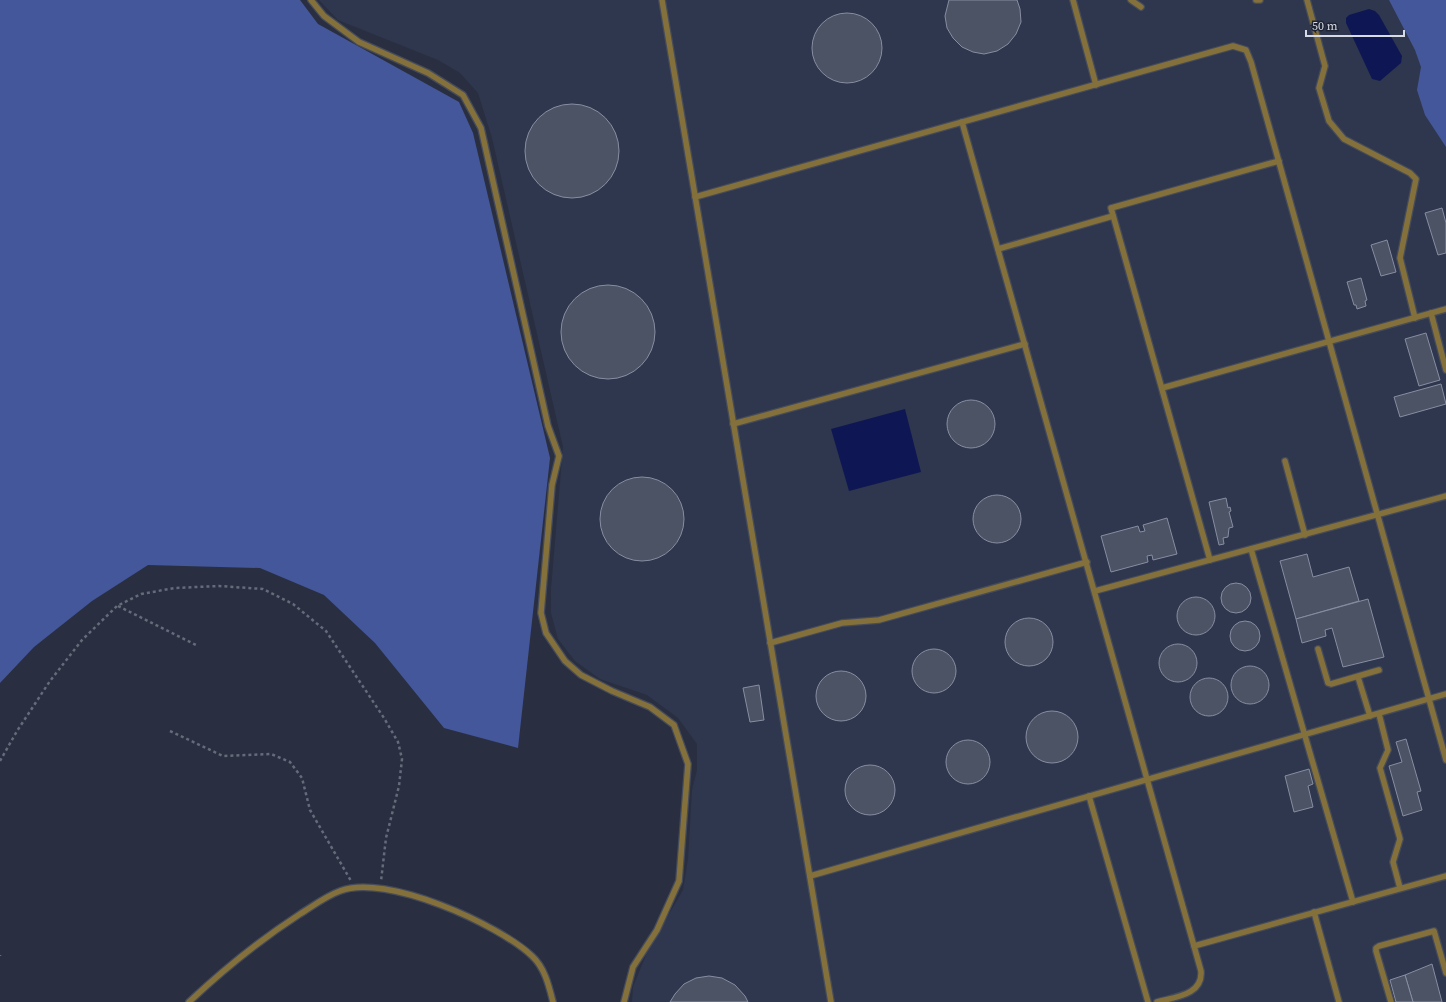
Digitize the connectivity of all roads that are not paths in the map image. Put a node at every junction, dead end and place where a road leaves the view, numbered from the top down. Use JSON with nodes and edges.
{"nodes":[{"id":1,"x":311,"y":0,"type":"edge"},
{"id":2,"x":662,"y":0,"type":"edge"},
{"id":3,"x":1073,"y":0,"type":"edge"},
{"id":4,"x":1131,"y":0,"type":"edge"},
{"id":5,"x":1256,"y":0,"type":"edge"},
{"id":6,"x":1260,"y":0,"type":"edge"},
{"id":7,"x":1307,"y":0,"type":"edge"},
{"id":8,"x":1141,"y":7,"type":"dead end"},
{"id":9,"x":1096,"y":85,"type":"junction"},
{"id":10,"x":962,"y":122,"type":"junction"},
{"id":11,"x":1279,"y":161,"type":"junction"},
{"id":12,"x":695,"y":197,"type":"junction"},
{"id":13,"x":1113,"y":216,"type":"junction"},
{"id":14,"x":998,"y":249,"type":"junction"},
{"id":15,"x":1446,"y":309,"type":"edge"},
{"id":16,"x":1431,"y":313,"type":"junction"},
{"id":17,"x":1415,"y":318,"type":"junction"},
{"id":18,"x":1329,"y":342,"type":"junction"},
{"id":19,"x":1025,"y":344,"type":"junction"},
{"id":20,"x":1446,"y":370,"type":"edge"},
{"id":21,"x":1162,"y":388,"type":"junction"},
{"id":22,"x":733,"y":424,"type":"junction"},
{"id":23,"x":1285,"y":461,"type":"dead end"},
{"id":24,"x":1446,"y":496,"type":"edge"},
{"id":25,"x":1378,"y":515,"type":"junction"},
{"id":26,"x":1305,"y":534,"type":"junction"},
{"id":27,"x":1251,"y":549,"type":"junction"},
{"id":28,"x":1210,"y":560,"type":"junction"},
{"id":29,"x":1087,"y":562,"type":"junction"},
{"id":30,"x":1095,"y":591,"type":"junction"},
{"id":31,"x":770,"y":643,"type":"junction"},
{"id":32,"x":1318,"y":649,"type":"dead end"},
{"id":33,"x":1379,"y":670,"type":"dead end"},
{"id":34,"x":1358,"y":677,"type":"junction"},
{"id":35,"x":1446,"y":694,"type":"edge"},
{"id":36,"x":1429,"y":699,"type":"junction"},
{"id":37,"x":1379,"y":714,"type":"junction"},
{"id":38,"x":1370,"y":716,"type":"junction"},
{"id":39,"x":1305,"y":734,"type":"junction"},
{"id":40,"x":1446,"y":760,"type":"edge"},
{"id":41,"x":1148,"y":779,"type":"junction"},
{"id":42,"x":1089,"y":796,"type":"junction"},
{"id":43,"x":810,"y":876,"type":"junction"},
{"id":44,"x":1446,"y":876,"type":"edge"},
{"id":45,"x":1400,"y":888,"type":"junction"},
{"id":46,"x":1353,"y":902,"type":"junction"},
{"id":47,"x":1314,"y":912,"type":"junction"},
{"id":48,"x":1194,"y":946,"type":"junction"},
{"id":49,"x":1446,"y":973,"type":"edge"},
{"id":50,"x":189,"y":1002,"type":"edge"},
{"id":51,"x":553,"y":1002,"type":"edge"},
{"id":52,"x":624,"y":1002,"type":"edge"},
{"id":53,"x":831,"y":1002,"type":"edge"},
{"id":54,"x":1148,"y":1002,"type":"edge"},
{"id":55,"x":1157,"y":1002,"type":"edge"},
{"id":56,"x":1339,"y":1002,"type":"edge"},
{"id":57,"x":1391,"y":1002,"type":"edge"}],
"edges":[{"from":1,"to":52,"type":"lane"},
{"from":2,"to":12,"type":"lane"},
{"from":3,"to":9,"type":"lane"},
{"from":4,"to":8,"type":"lane"},
{"from":5,"to":6,"type":"lane"},
{"from":7,"to":17,"type":"lane"},
{"from":9,"to":10,"type":"lane"},
{"from":9,"to":11,"type":"lane"},
{"from":10,"to":12,"type":"lane"},
{"from":10,"to":14,"type":"lane"},
{"from":11,"to":13,"type":"lane"},
{"from":11,"to":18,"type":"lane"},
{"from":12,"to":22,"type":"lane"},
{"from":13,"to":14,"type":"lane"},
{"from":13,"to":21,"type":"lane"},
{"from":14,"to":19,"type":"lane"},
{"from":15,"to":16,"type":"lane"},
{"from":16,"to":17,"type":"lane"},
{"from":16,"to":20,"type":"lane"},
{"from":17,"to":18,"type":"lane"},
{"from":18,"to":21,"type":"lane"},
{"from":18,"to":25,"type":"lane"},
{"from":19,"to":22,"type":"lane"},
{"from":19,"to":29,"type":"lane"},
{"from":21,"to":28,"type":"lane"},
{"from":22,"to":31,"type":"lane"},
{"from":23,"to":26,"type":"lane"},
{"from":24,"to":25,"type":"lane"},
{"from":25,"to":26,"type":"lane"},
{"from":25,"to":36,"type":"lane"},
{"from":26,"to":27,"type":"lane"},
{"from":27,"to":28,"type":"lane"},
{"from":27,"to":39,"type":"lane"},
{"from":28,"to":30,"type":"lane"},
{"from":29,"to":30,"type":"lane"},
{"from":29,"to":31,"type":"lane"},
{"from":30,"to":41,"type":"lane"},
{"from":31,"to":43,"type":"lane"},
{"from":32,"to":34,"type":"lane"},
{"from":33,"to":34,"type":"lane"},
{"from":34,"to":38,"type":"lane"},
{"from":35,"to":36,"type":"lane"},
{"from":36,"to":37,"type":"lane"},
{"from":36,"to":40,"type":"lane"},
{"from":37,"to":38,"type":"lane"},
{"from":37,"to":45,"type":"lane"},
{"from":38,"to":39,"type":"lane"},
{"from":39,"to":41,"type":"lane"},
{"from":39,"to":46,"type":"lane"},
{"from":41,"to":42,"type":"lane"},
{"from":41,"to":48,"type":"lane"},
{"from":42,"to":43,"type":"lane"},
{"from":42,"to":54,"type":"lane"},
{"from":43,"to":53,"type":"lane"},
{"from":44,"to":45,"type":"lane"},
{"from":45,"to":46,"type":"lane"},
{"from":46,"to":47,"type":"lane"},
{"from":47,"to":48,"type":"lane"},
{"from":47,"to":56,"type":"lane"},
{"from":48,"to":55,"type":"lane"},
{"from":49,"to":57,"type":"lane"},
{"from":50,"to":51,"type":"lane"}]}
